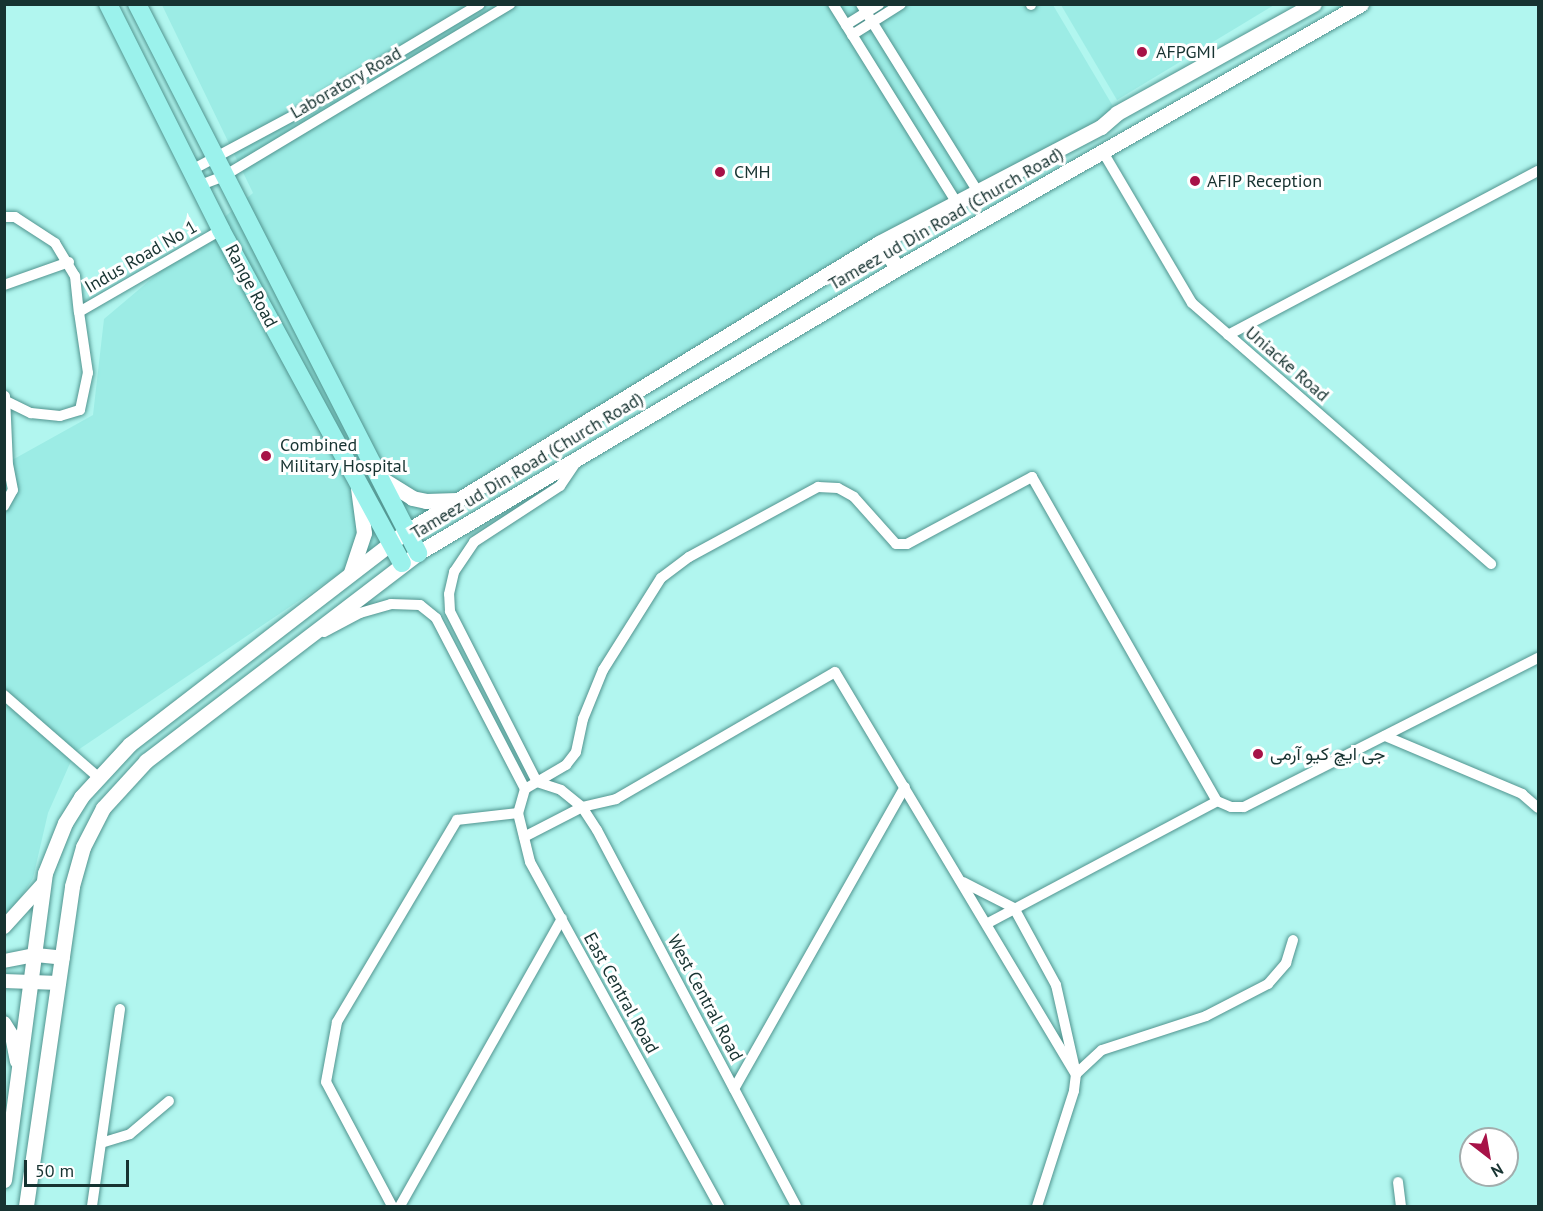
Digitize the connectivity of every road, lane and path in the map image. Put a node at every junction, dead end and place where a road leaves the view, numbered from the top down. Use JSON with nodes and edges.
{"nodes":[{"id":1,"x":108,"y":4,"type":"edge"},
{"id":2,"x":138,"y":4,"type":"edge"},
{"id":3,"x":480,"y":4,"type":"edge"},
{"id":4,"x":510,"y":4,"type":"edge"},
{"id":5,"x":833,"y":4,"type":"edge"},
{"id":6,"x":879,"y":4,"type":"edge"},
{"id":7,"x":901,"y":4,"type":"edge"},
{"id":8,"x":1361,"y":4,"type":"edge"},
{"id":9,"x":1311,"y":6,"type":"edge"},
{"id":10,"x":866,"y":13,"type":"edge"},
{"id":11,"x":1320,"y":29,"type":"junction"},
{"id":12,"x":849,"y":30,"type":"junction"},
{"id":13,"x":1103,"y":152,"type":"junction"},
{"id":14,"x":216,"y":158,"type":"junction"},
{"id":15,"x":1539,"y":171,"type":"edge"},
{"id":16,"x":224,"y":176,"type":"junction"},
{"id":17,"x":194,"y":178,"type":"junction"},
{"id":18,"x":978,"y":192,"type":"junction"},
{"id":19,"x":957,"y":204,"type":"junction"},
{"id":20,"x":4,"y":217,"type":"edge"},
{"id":21,"x":221,"y":230,"type":"junction"},
{"id":22,"x":879,"y":243,"type":"junction"},
{"id":23,"x":69,"y":262,"type":"junction"},
{"id":24,"x":898,"y":268,"type":"junction"},
{"id":25,"x":4,"y":285,"type":"edge"},
{"id":26,"x":79,"y":312,"type":"junction"},
{"id":27,"x":1228,"y":335,"type":"junction"},
{"id":28,"x":5,"y":399,"type":"edge"},
{"id":29,"x":578,"y":458,"type":"junction"},
{"id":30,"x":379,"y":477,"type":"junction"},
{"id":31,"x":357,"y":483,"type":"junction"},
{"id":32,"x":458,"y":500,"type":"junction"},
{"id":33,"x":4,"y":506,"type":"edge"},
{"id":34,"x":406,"y":531,"type":"junction"},
{"id":35,"x":389,"y":543,"type":"junction"},
{"id":36,"x":418,"y":553,"type":"junction"},
{"id":37,"x":402,"y":563,"type":"junction"},
{"id":38,"x":1491,"y":564,"type":"dead end"},
{"id":39,"x":351,"y":572,"type":"junction"},
{"id":40,"x":1539,"y":657,"type":"edge"},
{"id":41,"x":4,"y":695,"type":"edge"},
{"id":42,"x":1385,"y":736,"type":"junction"},
{"id":43,"x":142,"y":765,"type":"junction"},
{"id":44,"x":99,"y":778,"type":"junction"},
{"id":45,"x":537,"y":782,"type":"junction"},
{"id":46,"x":905,"y":787,"type":"junction"},
{"id":47,"x":525,"y":789,"type":"junction"},
{"id":48,"x":1217,"y":801,"type":"junction"},
{"id":49,"x":582,"y":807,"type":"junction"},
{"id":50,"x":1539,"y":808,"type":"edge"},
{"id":51,"x":518,"y":813,"type":"junction"},
{"id":52,"x":524,"y":837,"type":"junction"},
{"id":53,"x":963,"y":882,"type":"junction"},
{"id":54,"x":43,"y":884,"type":"junction"},
{"id":55,"x":1014,"y":908,"type":"junction"},
{"id":56,"x":561,"y":919,"type":"junction"},
{"id":57,"x":988,"y":923,"type":"junction"},
{"id":58,"x":4,"y":927,"type":"edge"},
{"id":59,"x":1293,"y":940,"type":"dead end"},
{"id":60,"x":36,"y":956,"type":"junction"},
{"id":61,"x":63,"y":958,"type":"junction"},
{"id":62,"x":4,"y":961,"type":"edge"},
{"id":63,"x":4,"y":981,"type":"edge"},
{"id":64,"x":32,"y":981,"type":"junction"},
{"id":65,"x":59,"y":983,"type":"junction"},
{"id":66,"x":120,"y":1009,"type":"dead end"},
{"id":67,"x":4,"y":1023,"type":"edge"},
{"id":68,"x":19,"y":1070,"type":"junction"},
{"id":69,"x":1076,"y":1074,"type":"junction"},
{"id":70,"x":734,"y":1089,"type":"junction"},
{"id":71,"x":169,"y":1101,"type":"dead end"},
{"id":72,"x":100,"y":1143,"type":"junction"},
{"id":73,"x":4,"y":1180,"type":"edge"},
{"id":74,"x":1398,"y":1182,"type":"dead end"},
{"id":75,"x":26,"y":1206,"type":"edge"},
{"id":76,"x":92,"y":1206,"type":"edge"},
{"id":77,"x":392,"y":1206,"type":"edge"},
{"id":78,"x":400,"y":1206,"type":"edge"},
{"id":79,"x":719,"y":1206,"type":"edge"},
{"id":80,"x":796,"y":1206,"type":"edge"},
{"id":81,"x":1036,"y":1206,"type":"edge"},
{"id":82,"x":1401,"y":1206,"type":"edge"}],
"edges":[{"from":1,"to":17,"type":"main road","name":"Range Road"},
{"from":2,"to":14,"type":"main road"},
{"from":3,"to":14,"type":"street","name":"Laboratory Road"},
{"from":4,"to":16,"type":"street","name":"Laboratory Road"},
{"from":5,"to":12,"type":"street"},
{"from":6,"to":10,"type":"street"},
{"from":7,"to":10,"type":"street"},
{"from":8,"to":11,"type":"main road","name":"Tameez ud Din Road (Church Road)"},
{"from":9,"to":11,"type":"main road"},
{"from":9,"to":18,"type":"main road","name":"Tameez ud Din Road (Church Road)"},
{"from":10,"to":12,"type":"street"},
{"from":10,"to":18,"type":"street"},
{"from":11,"to":13,"type":"main road","name":"Tameez ud Din Road (Church Road)"},
{"from":12,"to":19,"type":"street"},
{"from":13,"to":24,"type":"main road","name":"Tameez ud Din Road (Church Road)"},
{"from":13,"to":27,"type":"street","name":"Uniacke Road"},
{"from":14,"to":16,"type":"main road"},
{"from":14,"to":17,"type":"street","name":"Laboratory Road"},
{"from":15,"to":27,"type":"street"},
{"from":16,"to":17,"type":"street","name":"Laboratory Road"},
{"from":16,"to":30,"type":"main road"},
{"from":17,"to":21,"type":"main road","name":"Range Road"},
{"from":18,"to":19,"type":"main road","name":"Tameez ud Din Road (Church Road)"},
{"from":19,"to":22,"type":"main road","name":"Tameez ud Din Road (Church Road)"},
{"from":20,"to":23,"type":"street"},
{"from":21,"to":26,"type":"street","name":"Indus Road No 1"},
{"from":21,"to":31,"type":"main road","name":"Range Road"},
{"from":22,"to":24,"type":"main road"},
{"from":22,"to":32,"type":"main road","name":"Tameez ud Din Road (Church Road)"},
{"from":23,"to":25,"type":"street"},
{"from":23,"to":26,"type":"street"},
{"from":24,"to":29,"type":"main road","name":"Tameez ud Din Road (Church Road)"},
{"from":26,"to":28,"type":"street","name":"Indus Road No 1"},
{"from":27,"to":38,"type":"street","name":"Uniacke Road"},
{"from":28,"to":33,"type":"street"},
{"from":29,"to":36,"type":"main road","name":"Tameez ud Din Road (Church Road)"},
{"from":29,"to":45,"type":"street"},
{"from":30,"to":32,"type":"main road"},
{"from":30,"to":34,"type":"main road"},
{"from":31,"to":35,"type":"main road","name":"Range Road"},
{"from":31,"to":39,"type":"main road"},
{"from":32,"to":34,"type":"main road","name":"Tameez ud Din Road (Church Road)"},
{"from":34,"to":35,"type":"main road","name":"Tameez ud Din Road (Church Road)"},
{"from":34,"to":36,"type":"main road"},
{"from":35,"to":37,"type":"main road","name":"Range Road"},
{"from":35,"to":39,"type":"main road","name":"Tameez ud Din Road (Church Road)"},
{"from":36,"to":37,"type":"main road","name":"Tameez ud Din Road (Church Road)"},
{"from":37,"to":43,"type":"main road","name":"Tameez ud Din Road (Church Road)"},
{"from":39,"to":44,"type":"main road","name":"Tameez ud Din Road (Church Road)"},
{"from":40,"to":42,"type":"street"},
{"from":41,"to":44,"type":"street"},
{"from":42,"to":48,"type":"street"},
{"from":42,"to":50,"type":"street"},
{"from":43,"to":47,"type":"street"},
{"from":43,"to":61,"type":"main road","name":"Tameez ud Din Road (Church Road)"},
{"from":44,"to":54,"type":"main road","name":"Tameez ud Din Road (Church Road)"},
{"from":45,"to":47,"type":"street"},
{"from":45,"to":48,"type":"street"},
{"from":45,"to":49,"type":"street","name":"West Central Road"},
{"from":46,"to":49,"type":"street"},
{"from":46,"to":53,"type":"street"},
{"from":46,"to":70,"type":"street"},
{"from":47,"to":51,"type":"street"},
{"from":48,"to":55,"type":"street"},
{"from":49,"to":52,"type":"street"},
{"from":49,"to":70,"type":"street","name":"West Central Road"},
{"from":49,"to":80,"type":"street","name":"West Central Road"},
{"from":51,"to":52,"type":"street","name":"East Central Road"},
{"from":51,"to":77,"type":"street"},
{"from":52,"to":56,"type":"street","name":"East Central Road"},
{"from":53,"to":55,"type":"street"},
{"from":53,"to":57,"type":"street"},
{"from":54,"to":58,"type":"street"},
{"from":54,"to":60,"type":"main road","name":"Tameez ud Din Road (Church Road)"},
{"from":55,"to":57,"type":"street"},
{"from":55,"to":69,"type":"street"},
{"from":56,"to":78,"type":"street"},
{"from":56,"to":79,"type":"street","name":"East Central Road"},
{"from":57,"to":69,"type":"street"},
{"from":59,"to":69,"type":"street"},
{"from":60,"to":61,"type":"street"},
{"from":60,"to":62,"type":"street"},
{"from":60,"to":64,"type":"main road","name":"Tameez ud Din Road (Church Road)"},
{"from":61,"to":65,"type":"main road","name":"Tameez ud Din Road (Church Road)"},
{"from":63,"to":64,"type":"street"},
{"from":64,"to":65,"type":"street"},
{"from":64,"to":68,"type":"main road","name":"Tameez ud Din Road (Church Road)"},
{"from":65,"to":75,"type":"main road","name":"Tameez ud Din Road (Church Road)"},
{"from":66,"to":72,"type":"street"},
{"from":67,"to":68,"type":"street"},
{"from":68,"to":73,"type":"main road","name":"Tameez ud Din Road (Church Road)"},
{"from":69,"to":81,"type":"street"},
{"from":70,"to":80,"type":"street","name":"West Central Road"},
{"from":71,"to":72,"type":"street"},
{"from":72,"to":76,"type":"street"},
{"from":74,"to":82,"type":"street"}]}
